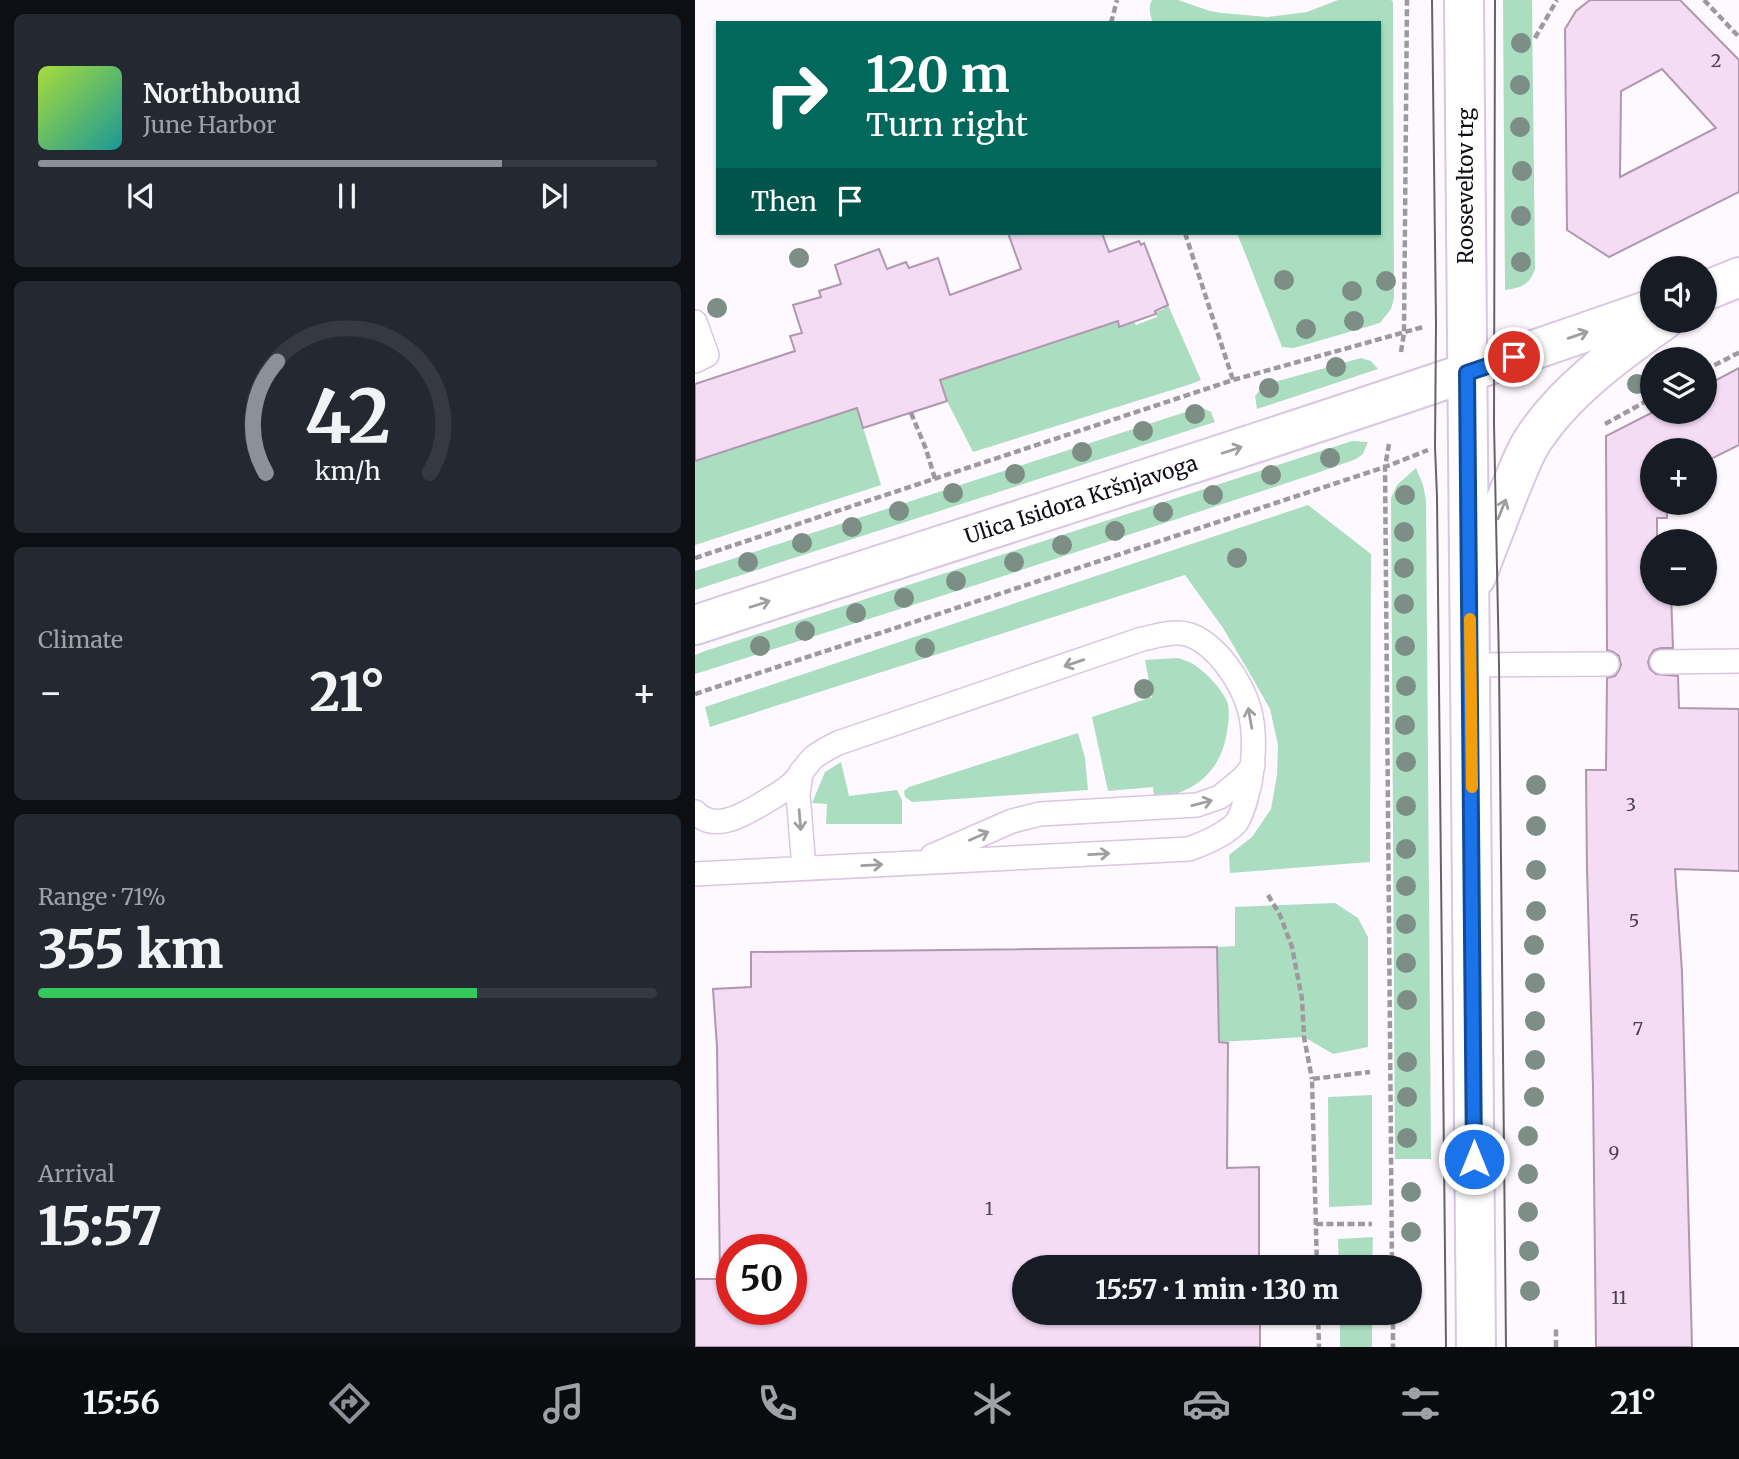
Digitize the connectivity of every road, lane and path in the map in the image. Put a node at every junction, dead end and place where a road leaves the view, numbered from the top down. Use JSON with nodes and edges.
{"nodes":[{"id":1,"x":1117,"y":0,"type":"edge"},
{"id":2,"x":1407,"y":0,"type":"edge"},
{"id":3,"x":1464,"y":0,"type":"edge"},
{"id":4,"x":1557,"y":0,"type":"edge"},
{"id":5,"x":1704,"y":0,"type":"edge"},
{"id":6,"x":1112,"y":21,"type":"edge"},
{"id":7,"x":1535,"y":38,"type":"dead end"},
{"id":8,"x":1739,"y":38,"type":"edge"},
{"id":9,"x":1187,"y":235,"type":"edge"},
{"id":10,"x":1640,"y":313,"type":"edge"},
{"id":11,"x":695,"y":322,"type":"edge"},
{"id":12,"x":1423,"y":327,"type":"dead end"},
{"id":13,"x":1404,"y":333,"type":"junction"},
{"id":14,"x":1646,"y":333,"type":"edge"},
{"id":15,"x":1739,"y":352,"type":"edge"},
{"id":16,"x":695,"y":360,"type":"edge"},
{"id":17,"x":1399,"y":362,"type":"dead end"},
{"id":18,"x":1717,"y":364,"type":"edge"},
{"id":19,"x":1467,"y":373,"type":"junction"},
{"id":20,"x":1233,"y":380,"type":"junction"},
{"id":21,"x":911,"y":413,"type":"dead end"},
{"id":22,"x":1388,"y":449,"type":"dead end"},
{"id":23,"x":1412,"y":456,"type":"dead end"},
{"id":24,"x":1385,"y":467,"type":"junction"},
{"id":25,"x":935,"y":479,"type":"junction"},
{"id":26,"x":695,"y":558,"type":"edge"},
{"id":27,"x":1469,"y":596,"type":"junction"},
{"id":28,"x":695,"y":625,"type":"edge"},
{"id":29,"x":1662,"y":662,"type":"dead end"},
{"id":30,"x":1739,"y":662,"type":"edge"},
{"id":31,"x":1607,"y":664,"type":"dead end"},
{"id":32,"x":1470,"y":665,"type":"junction"},
{"id":33,"x":695,"y":694,"type":"edge"},
{"id":34,"x":1253,"y":766,"type":"junction"},
{"id":35,"x":801,"y":772,"type":"junction"},
{"id":36,"x":695,"y":812,"type":"edge"},
{"id":37,"x":917,"y":863,"type":"junction"},
{"id":38,"x":804,"y":869,"type":"junction"},
{"id":39,"x":695,"y":874,"type":"edge"},
{"id":40,"x":1268,"y":895,"type":"dead end"},
{"id":41,"x":1370,"y":1072,"type":"dead end"},
{"id":42,"x":1312,"y":1079,"type":"junction"},
{"id":43,"x":1316,"y":1224,"type":"junction"},
{"id":44,"x":1372,"y":1224,"type":"dead end"},
{"id":45,"x":1317,"y":1255,"type":"edge"},
{"id":46,"x":1392,"y":1255,"type":"edge"},
{"id":47,"x":1318,"y":1325,"type":"edge"},
{"id":48,"x":1393,"y":1325,"type":"edge"},
{"id":49,"x":1557,"y":1329,"type":"dead end"},
{"id":50,"x":1319,"y":1347,"type":"edge"},
{"id":51,"x":1393,"y":1347,"type":"edge"},
{"id":52,"x":1476,"y":1347,"type":"edge"},
{"id":53,"x":1556,"y":1347,"type":"edge"}],
"edges":[{"from":1,"to":6,"type":"path"},
{"from":2,"to":13,"type":"path"},
{"from":3,"to":19,"type":"main road","name":"Rooseveltov trg"},
{"from":4,"to":7,"type":"path"},
{"from":5,"to":8,"type":"path"},
{"from":9,"to":20,"type":"path"},
{"from":19,"to":10,"type":"main road","name":"Ulica Isidora Kršnjavoga","one_way":true},
{"from":11,"to":16,"type":"lane"},
{"from":12,"to":13,"type":"path"},
{"from":13,"to":17,"type":"path"},
{"from":13,"to":20,"type":"path"},
{"from":27,"to":14,"type":"main road","one_way":true},
{"from":15,"to":18,"type":"path"},
{"from":19,"to":27,"type":"main road","name":"Rooseveltov trg"},
{"from":28,"to":19,"type":"main road","name":"Ulica Isidora Kršnjavoga","one_way":true},
{"from":20,"to":25,"type":"path"},
{"from":21,"to":25,"type":"path"},
{"from":22,"to":24,"type":"path"},
{"from":23,"to":24,"type":"path"},
{"from":24,"to":33,"type":"path"},
{"from":24,"to":46,"type":"path"},
{"from":25,"to":26,"type":"path"},
{"from":27,"to":32,"type":"main road","name":"Rooseveltov trg"},
{"from":29,"to":30,"type":"lane"},
{"from":31,"to":32,"type":"lane"},
{"from":32,"to":52,"type":"main road","name":"Rooseveltov trg"},
{"from":34,"to":35,"type":"lane","one_way":true},
{"from":37,"to":34,"type":"lane","one_way":true},
{"from":37,"to":34,"type":"lane","one_way":true},
{"from":35,"to":36,"type":"lane"},
{"from":35,"to":38,"type":"lane","one_way":true},
{"from":38,"to":37,"type":"lane","one_way":true},
{"from":38,"to":39,"type":"lane"},
{"from":40,"to":42,"type":"path"},
{"from":41,"to":42,"type":"path"},
{"from":42,"to":43,"type":"path"},
{"from":43,"to":44,"type":"path"},
{"from":43,"to":45,"type":"path"},
{"from":47,"to":50,"type":"path"},
{"from":48,"to":51,"type":"path"},
{"from":49,"to":53,"type":"path"}]}
